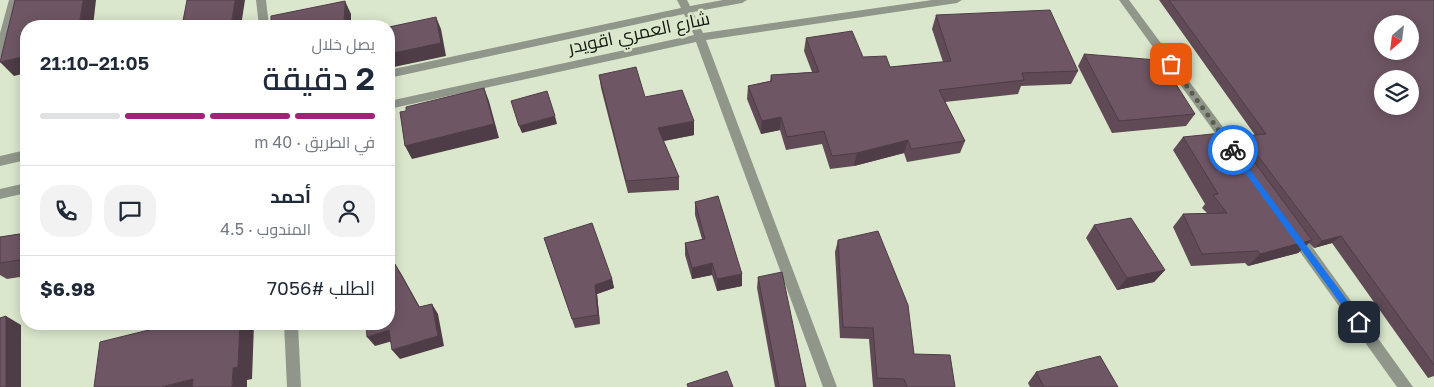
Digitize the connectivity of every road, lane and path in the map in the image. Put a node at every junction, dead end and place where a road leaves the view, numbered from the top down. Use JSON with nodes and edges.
{"nodes":[{"id":1,"x":14,"y":0,"type":"edge"},
{"id":2,"x":261,"y":0,"type":"edge"},
{"id":3,"x":742,"y":0,"type":"edge"},
{"id":4,"x":957,"y":0,"type":"edge"},
{"id":5,"x":1124,"y":0,"type":"edge"},
{"id":6,"x":684,"y":5,"type":"edge"},
{"id":7,"x":263,"y":20,"type":"edge"},
{"id":8,"x":700,"y":37,"type":"junction"},
{"id":9,"x":0,"y":54,"type":"edge"},
{"id":10,"x":395,"y":73,"type":"edge"},
{"id":11,"x":395,"y":104,"type":"edge"},
{"id":12,"x":1236,"y":153,"type":"edge"},
{"id":13,"x":20,"y":156,"type":"edge"},
{"id":14,"x":0,"y":161,"type":"edge"},
{"id":15,"x":20,"y":189,"type":"edge"},
{"id":16,"x":0,"y":194,"type":"edge"},
{"id":17,"x":1288,"y":226,"type":"edge"},
{"id":18,"x":292,"y":330,"type":"edge"},
{"id":19,"x":294,"y":387,"type":"edge"},
{"id":20,"x":830,"y":387,"type":"edge"},
{"id":21,"x":1406,"y":387,"type":"edge"}],
"edges":[{"from":1,"to":9,"type":"street"},
{"from":2,"to":7,"type":"street"},
{"from":3,"to":6,"type":"street","name":"شارع العمري اقويدر"},
{"from":4,"to":8,"type":"street","name":"شارع العمري اقويدر"},
{"from":5,"to":12,"type":"street"},
{"from":6,"to":8,"type":"street"},
{"from":6,"to":10,"type":"street","name":"شارع العمري اقويدر"},
{"from":8,"to":11,"type":"street","name":"شارع العمري اقويدر"},
{"from":8,"to":20,"type":"street"},
{"from":13,"to":14,"type":"street"},
{"from":15,"to":16,"type":"street"},
{"from":17,"to":21,"type":"street"},
{"from":18,"to":19,"type":"street"}]}
